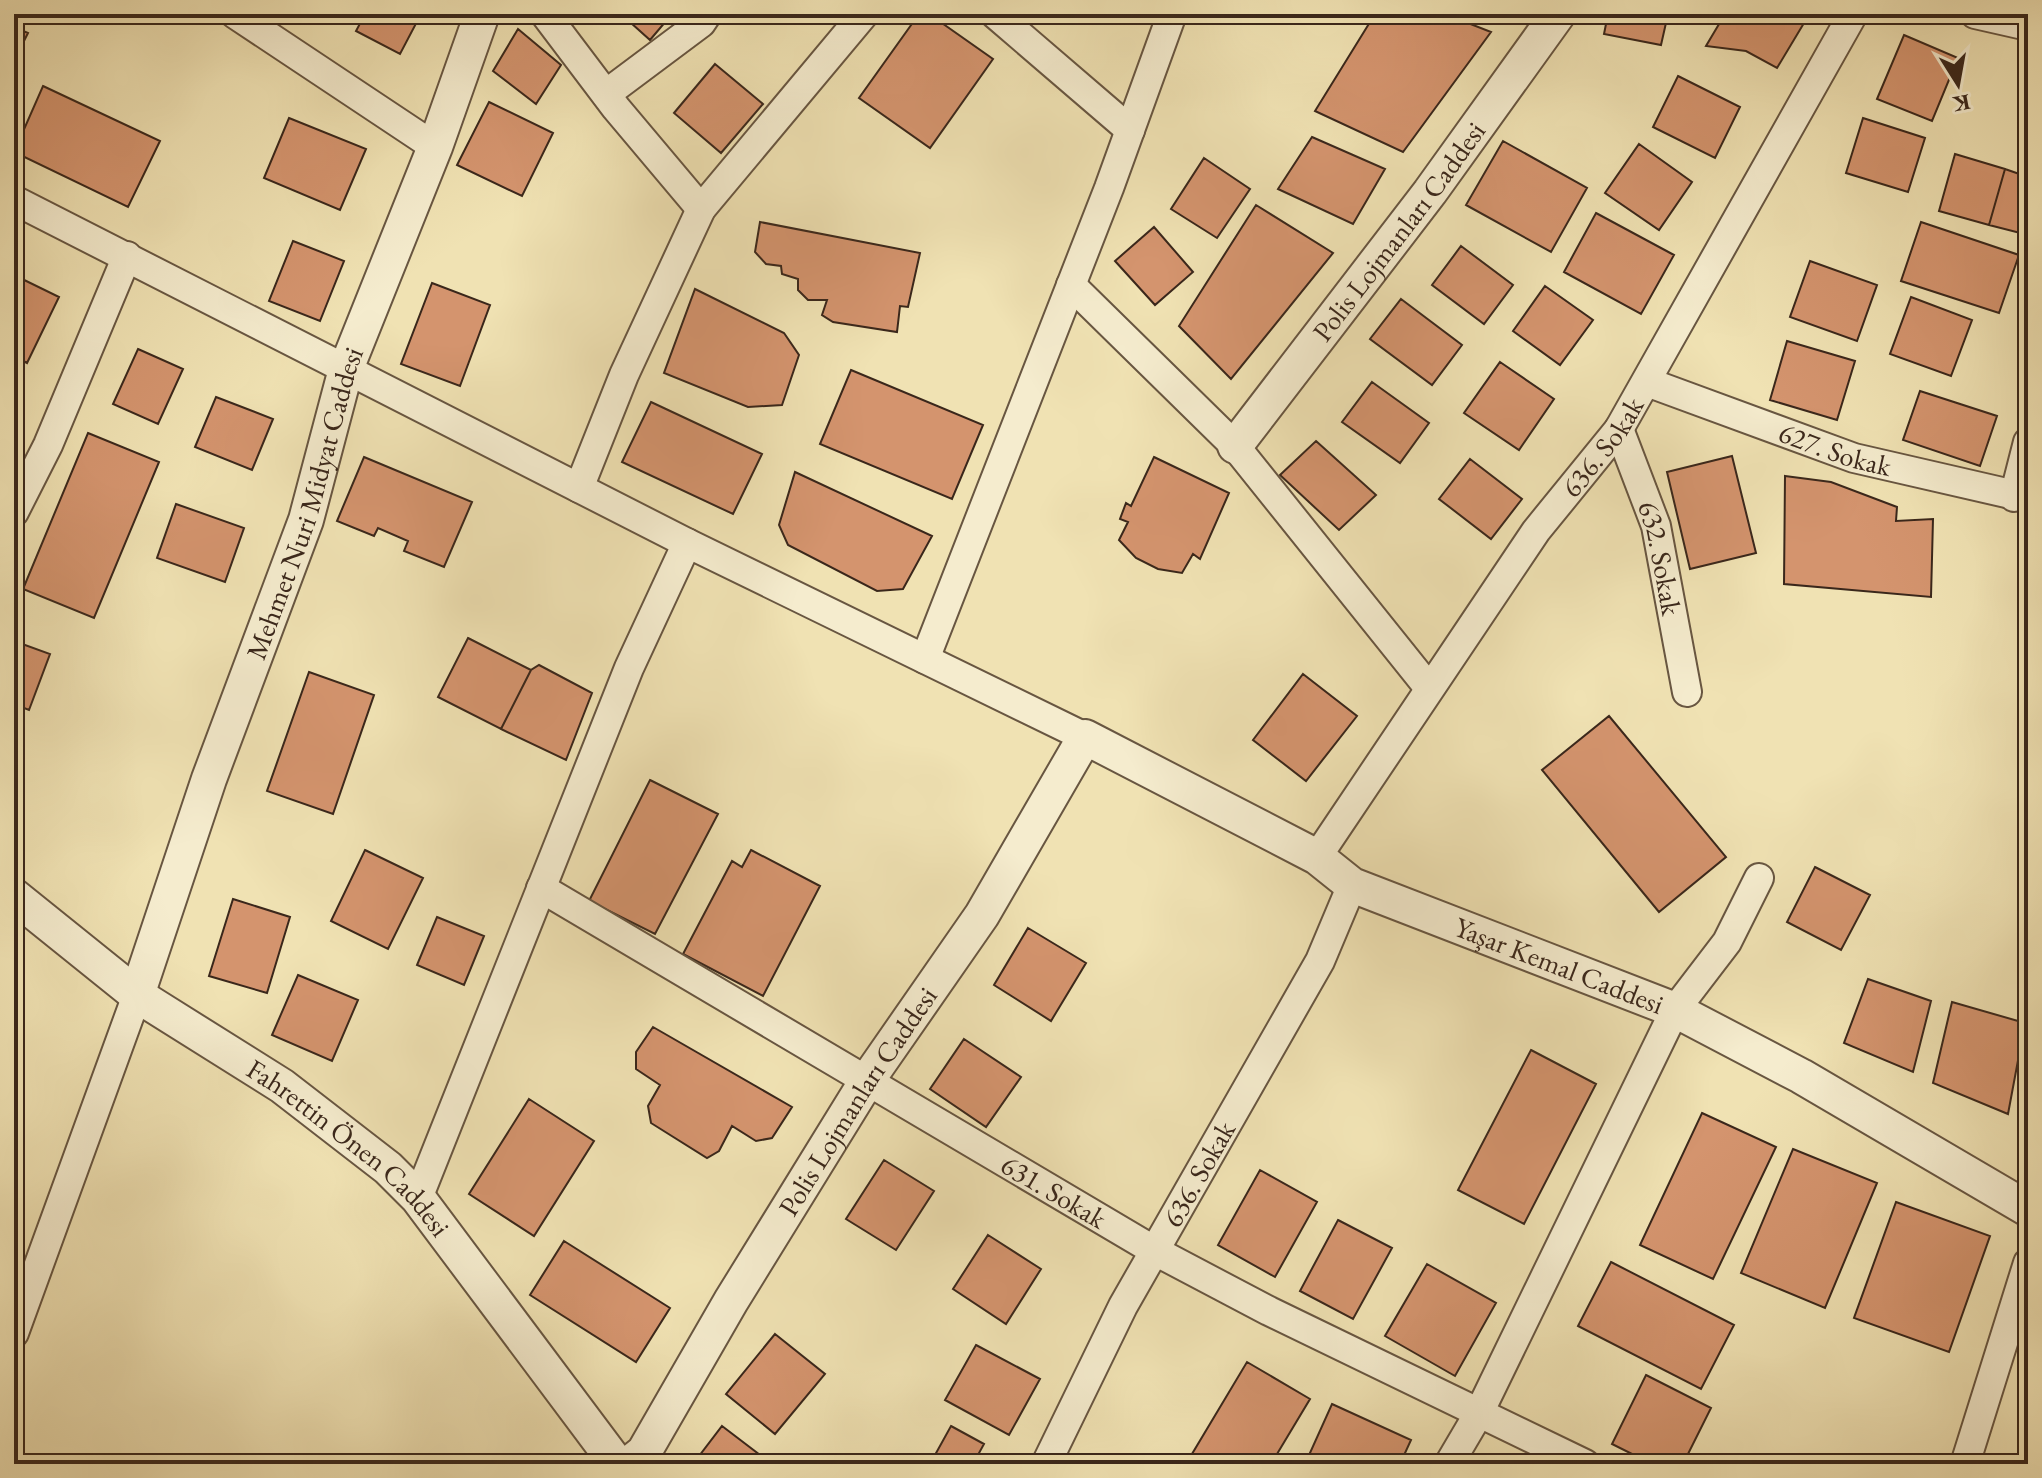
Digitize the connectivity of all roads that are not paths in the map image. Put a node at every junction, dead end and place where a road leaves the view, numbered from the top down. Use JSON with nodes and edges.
{"nodes":[{"id":1,"x":235,"y":14,"type":"edge"},
{"id":2,"x":482,"y":14,"type":"edge"},
{"id":3,"x":545,"y":14,"type":"edge"},
{"id":4,"x":707,"y":14,"type":"edge"},
{"id":5,"x":864,"y":14,"type":"edge"},
{"id":6,"x":995,"y":14,"type":"edge"},
{"id":7,"x":1172,"y":14,"type":"edge"},
{"id":8,"x":1558,"y":14,"type":"edge"},
{"id":9,"x":1853,"y":14,"type":"edge"},
{"id":10,"x":1975,"y":14,"type":"edge"},
{"id":11,"x":2028,"y":26,"type":"edge"},
{"id":12,"x":606,"y":94,"type":"junction"},
{"id":13,"x":1130,"y":130,"type":"junction"},
{"id":14,"x":435,"y":147,"type":"junction"},
{"id":15,"x":14,"y":200,"type":"edge"},
{"id":16,"x":701,"y":209,"type":"junction"},
{"id":17,"x":127,"y":256,"type":"junction"},
{"id":18,"x":1071,"y":285,"type":"junction"},
{"id":19,"x":346,"y":369,"type":"junction"},
{"id":20,"x":1647,"y":382,"type":"junction"},
{"id":21,"x":1619,"y":429,"type":"junction"},
{"id":22,"x":2028,"y":442,"type":"edge"},
{"id":23,"x":1235,"y":446,"type":"junction"},
{"id":24,"x":579,"y":488,"type":"junction"},
{"id":25,"x":2021,"y":498,"type":"edge"},
{"id":26,"x":14,"y":512,"type":"edge"},
{"id":27,"x":687,"y":543,"type":"junction"},
{"id":28,"x":925,"y":659,"type":"junction"},
{"id":29,"x":1429,"y":688,"type":"junction"},
{"id":30,"x":1687,"y":692,"type":"dead end"},
{"id":31,"x":1085,"y":737,"type":"junction"},
{"id":32,"x":1317,"y":857,"type":"junction"},
{"id":33,"x":1759,"y":878,"type":"dead end"},
{"id":34,"x":1352,"y":885,"type":"junction"},
{"id":35,"x":541,"y":888,"type":"junction"},
{"id":36,"x":14,"y":896,"type":"edge"},
{"id":37,"x":137,"y":995,"type":"junction"},
{"id":38,"x":1675,"y":1010,"type":"junction"},
{"id":39,"x":868,"y":1079,"type":"junction"},
{"id":40,"x":418,"y":1198,"type":"junction"},
{"id":41,"x":2028,"y":1209,"type":"edge"},
{"id":42,"x":1155,"y":1251,"type":"junction"},
{"id":43,"x":2028,"y":1263,"type":"edge"},
{"id":44,"x":14,"y":1333,"type":"edge"},
{"id":45,"x":1479,"y":1413,"type":"junction"},
{"id":46,"x":617,"y":1464,"type":"edge"},
{"id":47,"x":629,"y":1464,"type":"edge"},
{"id":48,"x":1046,"y":1464,"type":"edge"},
{"id":49,"x":1449,"y":1464,"type":"edge"},
{"id":50,"x":1585,"y":1464,"type":"edge"},
{"id":51,"x":1965,"y":1464,"type":"edge"}],
"edges":[{"from":1,"to":14,"type":"street"},
{"from":2,"to":14,"type":"street","name":"Mehmet Nuri Midyat Caddesi"},
{"from":3,"to":12,"type":"street"},
{"from":4,"to":12,"type":"street"},
{"from":5,"to":16,"type":"street"},
{"from":6,"to":13,"type":"street"},
{"from":7,"to":13,"type":"street"},
{"from":8,"to":23,"type":"street","name":"Polis Lojmanları Caddesi"},
{"from":9,"to":20,"type":"street","name":"636. Sokak"},
{"from":10,"to":11,"type":"street"},
{"from":12,"to":16,"type":"street"},
{"from":13,"to":18,"type":"street"},
{"from":14,"to":19,"type":"street","name":"Mehmet Nuri Midyat Caddesi"},
{"from":15,"to":17,"type":"street"},
{"from":16,"to":24,"type":"street"},
{"from":17,"to":19,"type":"street"},
{"from":17,"to":26,"type":"street"},
{"from":18,"to":23,"type":"street"},
{"from":18,"to":28,"type":"street"},
{"from":19,"to":24,"type":"street"},
{"from":19,"to":37,"type":"street","name":"Mehmet Nuri Midyat Caddesi"},
{"from":20,"to":21,"type":"street","name":"636. Sokak"},
{"from":20,"to":25,"type":"street","name":"627. Sokak"},
{"from":21,"to":29,"type":"street","name":"636. Sokak"},
{"from":21,"to":30,"type":"street","name":"632. Sokak"},
{"from":22,"to":25,"type":"street"},
{"from":23,"to":29,"type":"street"},
{"from":24,"to":27,"type":"street"},
{"from":27,"to":28,"type":"street"},
{"from":27,"to":35,"type":"street"},
{"from":28,"to":31,"type":"street"},
{"from":29,"to":32,"type":"street","name":"636. Sokak"},
{"from":31,"to":32,"type":"street","name":"Yaşar Kemal Caddesi"},
{"from":31,"to":39,"type":"street","name":"Polis Lojmanları Caddesi"},
{"from":32,"to":34,"type":"street","name":"Yaşar Kemal Caddesi"},
{"from":33,"to":38,"type":"street"},
{"from":34,"to":38,"type":"street","name":"Yaşar Kemal Caddesi"},
{"from":34,"to":42,"type":"street","name":"636. Sokak"},
{"from":35,"to":39,"type":"street","name":"631. Sokak"},
{"from":35,"to":40,"type":"street"},
{"from":36,"to":37,"type":"street","name":"Fahrettin Önen Caddesi"},
{"from":37,"to":40,"type":"street","name":"Fahrettin Önen Caddesi"},
{"from":37,"to":44,"type":"street"},
{"from":38,"to":41,"type":"street","name":"Yaşar Kemal Caddesi"},
{"from":38,"to":45,"type":"street"},
{"from":39,"to":42,"type":"street","name":"631. Sokak"},
{"from":39,"to":47,"type":"street","name":"Polis Lojmanları Caddesi"},
{"from":40,"to":46,"type":"street","name":"Fahrettin Önen Caddesi"},
{"from":42,"to":45,"type":"street","name":"631. Sokak"},
{"from":42,"to":48,"type":"street","name":"636. Sokak"},
{"from":43,"to":51,"type":"street"},
{"from":45,"to":49,"type":"street"},
{"from":45,"to":50,"type":"street","name":"631. Sokak"}]}
